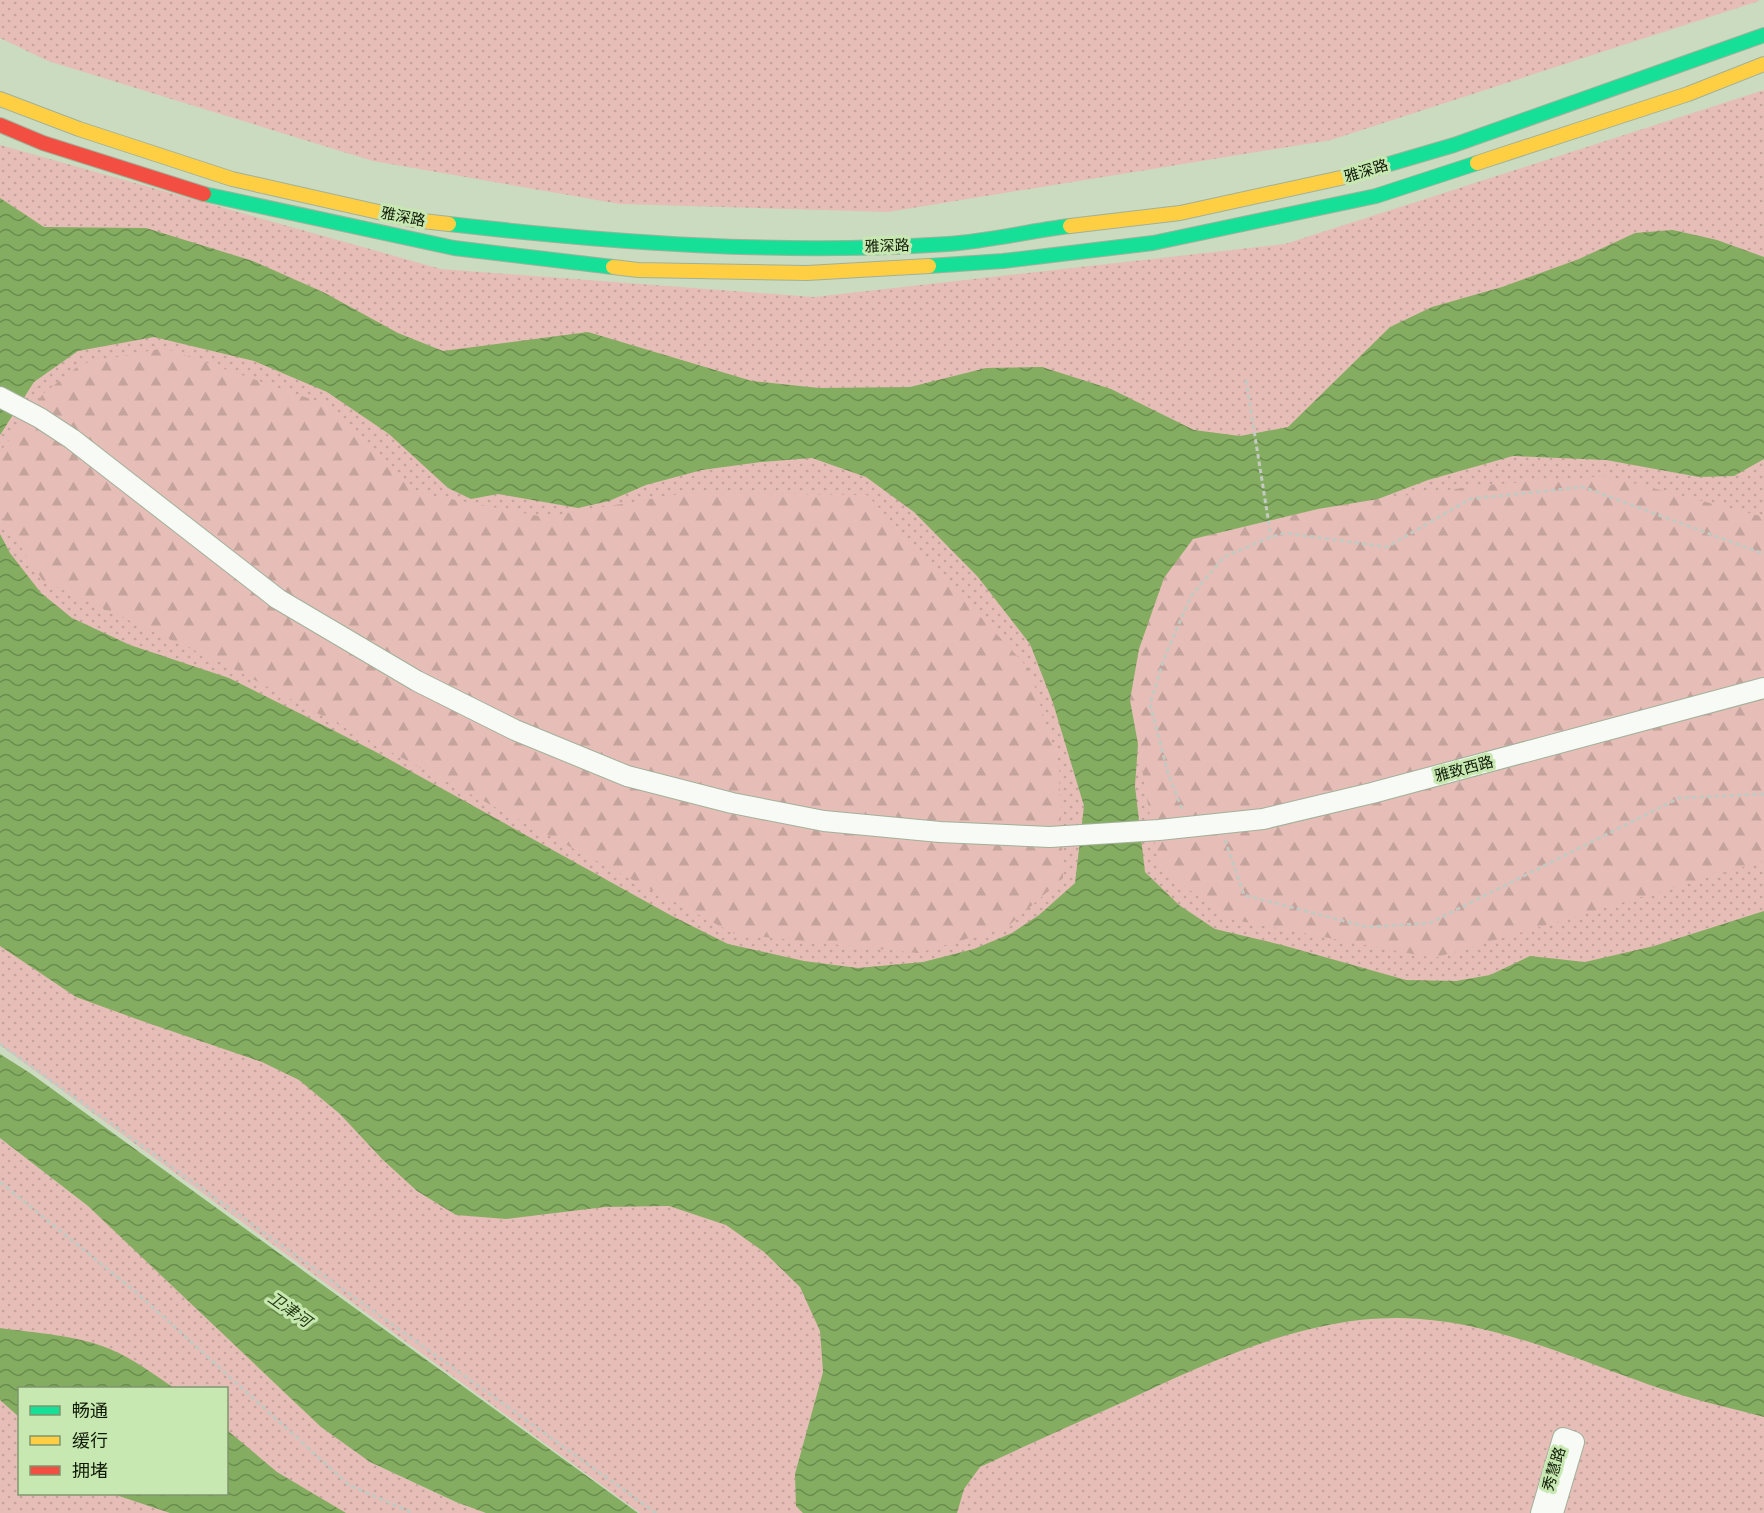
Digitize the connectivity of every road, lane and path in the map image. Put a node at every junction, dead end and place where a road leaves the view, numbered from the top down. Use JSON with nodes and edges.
{"nodes":[{"id":1,"x":1764,"y":35,"type":"edge"},
{"id":2,"x":1764,"y":64,"type":"edge"},
{"id":3,"x":0,"y":99,"type":"edge"},
{"id":4,"x":0,"y":125,"type":"edge"},
{"id":5,"x":1245,"y":380,"type":"dead end"},
{"id":6,"x":0,"y":398,"type":"edge"},
{"id":7,"x":1271,"y":537,"type":"junction"},
{"id":8,"x":1764,"y":554,"type":"edge"},
{"id":9,"x":1764,"y":688,"type":"edge"},
{"id":10,"x":1764,"y":794,"type":"edge"},
{"id":11,"x":1220,"y":824,"type":"junction"},
{"id":12,"x":1190,"y":827,"type":"junction"},
{"id":13,"x":0,"y":1044,"type":"edge"},
{"id":14,"x":0,"y":1182,"type":"edge"},
{"id":15,"x":414,"y":1513,"type":"edge"},
{"id":16,"x":656,"y":1513,"type":"edge"},
{"id":17,"x":1541,"y":1513,"type":"edge"},
{"id":18,"x":1553,"y":1513,"type":"edge"}],
"edges":[{"from":1,"to":3,"type":"main road","name":"雅深路"},
{"from":2,"to":4,"type":"main road","name":"雅深路"},
{"from":5,"to":7,"type":"path"},
{"from":6,"to":12,"type":"street","name":"雅致西路"},
{"from":7,"to":8,"type":"path"},
{"from":7,"to":12,"type":"path"},
{"from":9,"to":11,"type":"street","name":"雅致西路"},
{"from":10,"to":11,"type":"path"},
{"from":11,"to":12,"type":"street","name":"雅致西路"},
{"from":13,"to":16,"type":"path"},
{"from":14,"to":15,"type":"path"},
{"from":17,"to":18,"type":"street","name":"秀慧路"}]}
